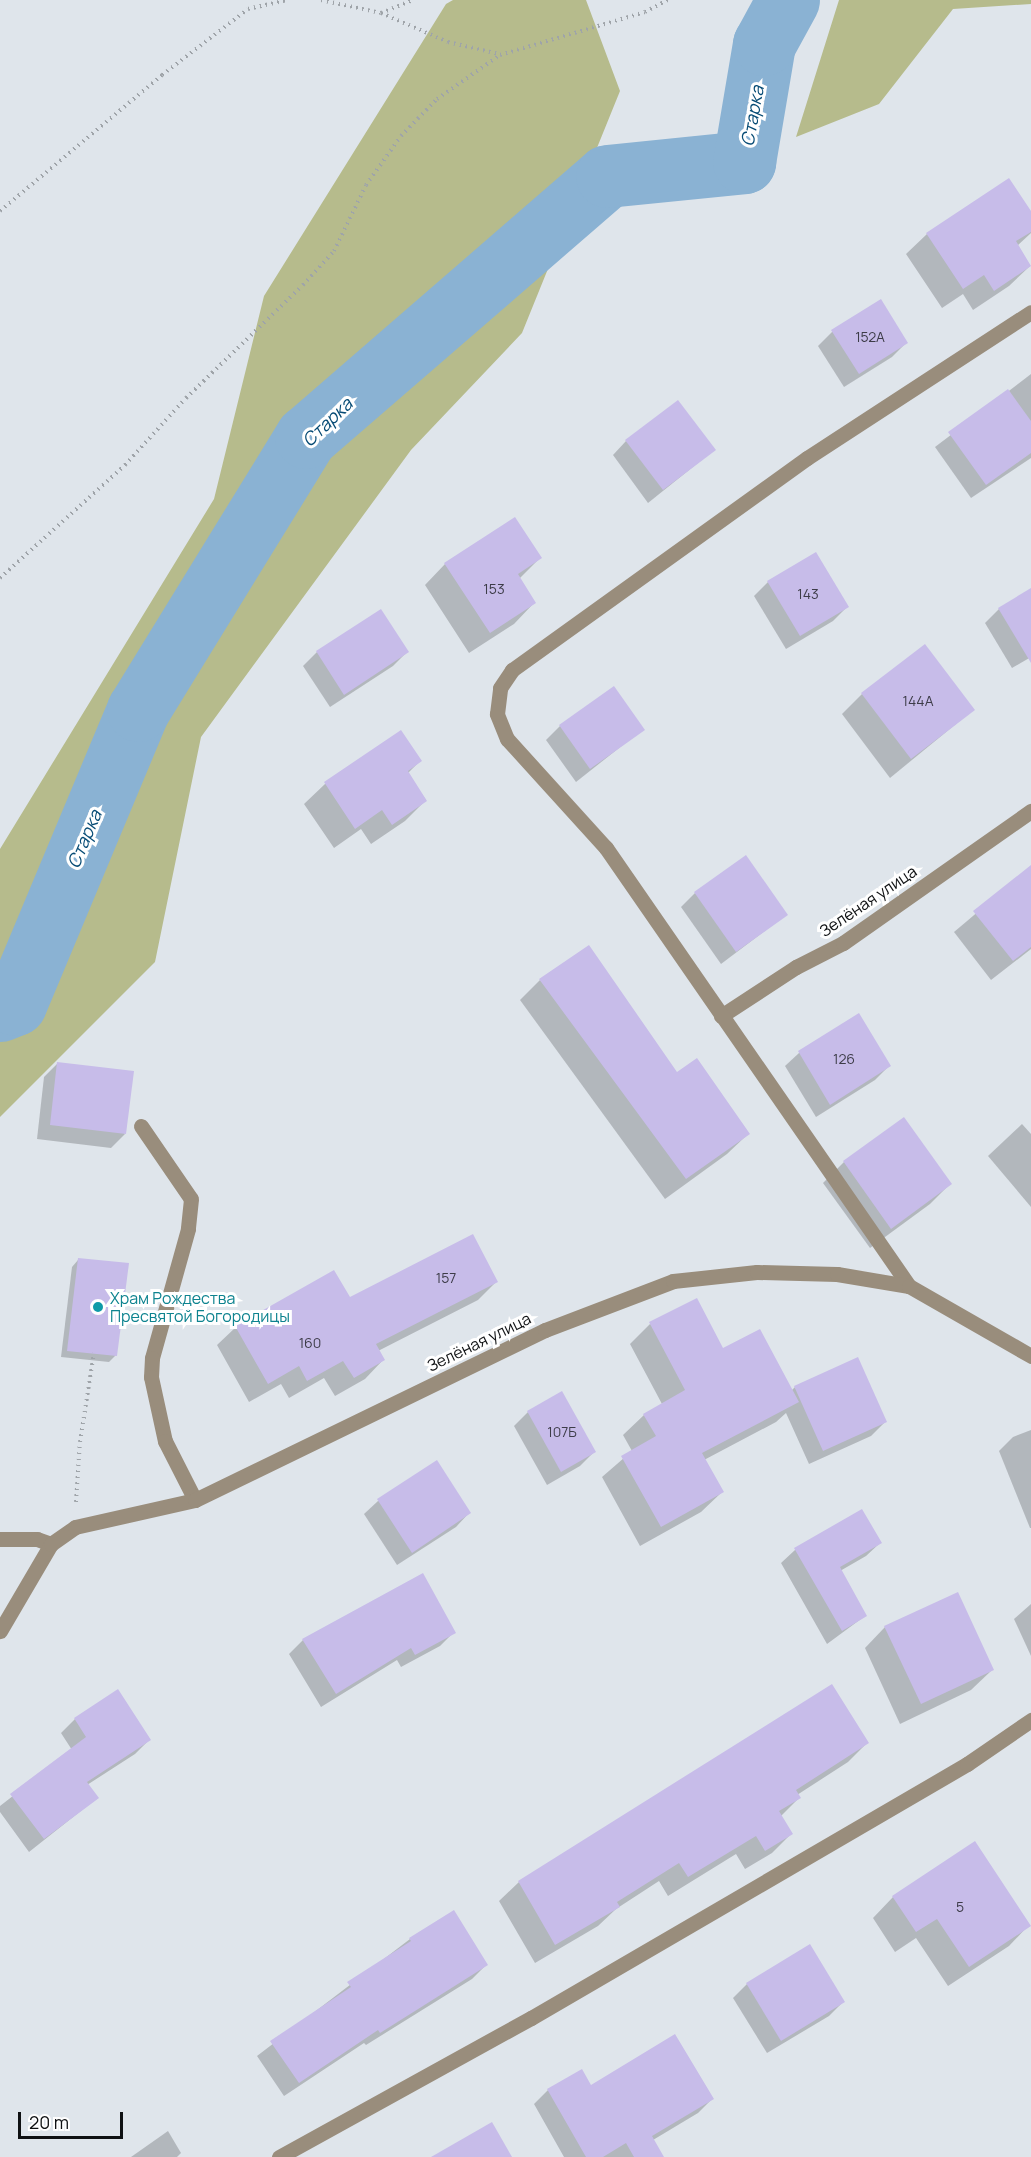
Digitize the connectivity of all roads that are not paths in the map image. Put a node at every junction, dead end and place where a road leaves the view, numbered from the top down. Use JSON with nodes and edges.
{"nodes":[{"id":1,"x":1031,"y":312,"type":"edge"},
{"id":2,"x":1031,"y":811,"type":"edge"},
{"id":3,"x":722,"y":1016,"type":"junction"},
{"id":4,"x":141,"y":1126,"type":"dead end"},
{"id":5,"x":909,"y":1286,"type":"junction"},
{"id":6,"x":1031,"y":1356,"type":"edge"},
{"id":7,"x":195,"y":1500,"type":"junction"},
{"id":8,"x":0,"y":1539,"type":"edge"},
{"id":9,"x":51,"y":1544,"type":"junction"},
{"id":10,"x":0,"y":1631,"type":"edge"},
{"id":11,"x":1031,"y":1720,"type":"edge"},
{"id":12,"x":279,"y":2157,"type":"edge"}],
"edges":[{"from":1,"to":3,"type":"street"},
{"from":2,"to":3,"type":"street","name":"Зелёная улица"},
{"from":3,"to":5,"type":"street"},
{"from":4,"to":7,"type":"street"},
{"from":5,"to":6,"type":"street","name":"Зелёная улица"},
{"from":5,"to":7,"type":"street","name":"Зелёная улица"},
{"from":7,"to":9,"type":"street","name":"Зелёная улица"},
{"from":8,"to":9,"type":"street"},
{"from":9,"to":10,"type":"street","name":"Зелёная улица"},
{"from":11,"to":12,"type":"street"}]}
